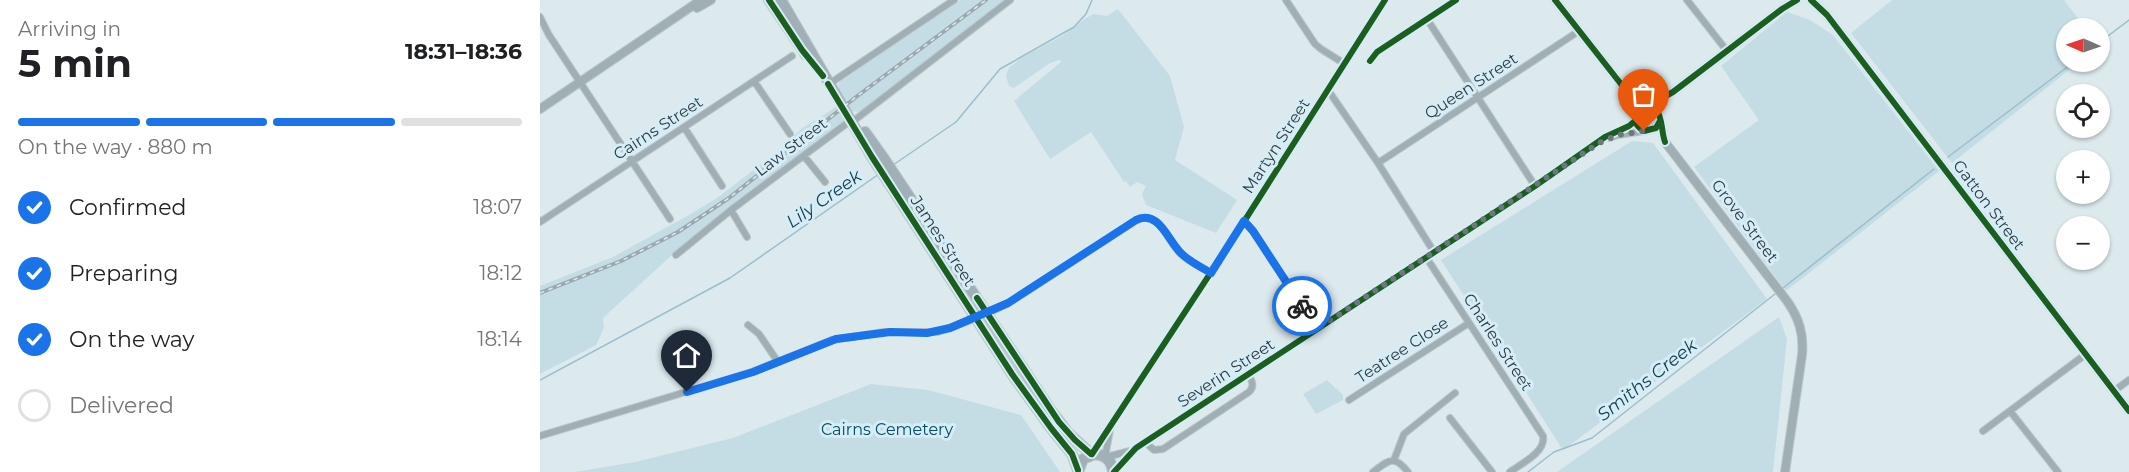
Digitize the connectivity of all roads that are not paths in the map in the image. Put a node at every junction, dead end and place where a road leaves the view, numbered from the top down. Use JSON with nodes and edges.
{"nodes":[{"id":1,"x":701,"y":0,"type":"edge"},
{"id":2,"x":711,"y":0,"type":"edge"},
{"id":3,"x":769,"y":0,"type":"edge"},
{"id":4,"x":781,"y":0,"type":"edge"},
{"id":5,"x":954,"y":0,"type":"edge"},
{"id":6,"x":1010,"y":0,"type":"edge"},
{"id":7,"x":1286,"y":0,"type":"edge"},
{"id":8,"x":1385,"y":0,"type":"edge"},
{"id":9,"x":1456,"y":0,"type":"edge"},
{"id":10,"x":1555,"y":0,"type":"edge"},
{"id":11,"x":1688,"y":0,"type":"edge"},
{"id":12,"x":1789,"y":0,"type":"edge"},
{"id":13,"x":1797,"y":0,"type":"edge"},
{"id":14,"x":1811,"y":0,"type":"edge"},
{"id":15,"x":1819,"y":0,"type":"edge"},
{"id":16,"x":1782,"y":9,"type":"junction"},
{"id":17,"x":1827,"y":15,"type":"junction"},
{"id":18,"x":540,"y":17,"type":"edge"},
{"id":19,"x":1427,"y":19,"type":"junction"},
{"id":20,"x":540,"y":25,"type":"edge"},
{"id":21,"x":662,"y":27,"type":"junction"},
{"id":22,"x":1579,"y":31,"type":"junction"},
{"id":23,"x":549,"y":35,"type":"junction"},
{"id":24,"x":1727,"y":51,"type":"junction"},
{"id":25,"x":792,"y":56,"type":"dead end"},
{"id":26,"x":1370,"y":61,"type":"dead end"},
{"id":27,"x":1345,"y":64,"type":"junction"},
{"id":28,"x":826,"y":80,"type":"junction"},
{"id":29,"x":754,"y":81,"type":"junction"},
{"id":30,"x":580,"y":82,"type":"junction"},
{"id":31,"x":1328,"y":90,"type":"junction"},
{"id":32,"x":1673,"y":92,"type":"junction"},
{"id":33,"x":1628,"y":93,"type":"junction"},
{"id":34,"x":1478,"y":98,"type":"junction"},
{"id":35,"x":1647,"y":106,"type":"junction"},
{"id":36,"x":540,"y":109,"type":"edge"},
{"id":37,"x":1635,"y":118,"type":"junction"},
{"id":38,"x":1660,"y":119,"type":"junction"},
{"id":39,"x":853,"y":120,"type":"junction"},
{"id":40,"x":684,"y":127,"type":"junction"},
{"id":41,"x":1646,"y":131,"type":"junction"},
{"id":42,"x":790,"y":134,"type":"dead end"},
{"id":43,"x":1665,"y":142,"type":"junction"},
{"id":44,"x":1599,"y":143,"type":"junction"},
{"id":45,"x":804,"y":156,"type":"junction"},
{"id":46,"x":632,"y":161,"type":"junction"},
{"id":47,"x":1378,"y":163,"type":"junction"},
{"id":48,"x":825,"y":182,"type":"dead end"},
{"id":49,"x":722,"y":186,"type":"dead end"},
{"id":50,"x":1535,"y":186,"type":"junction"},
{"id":51,"x":731,"y":210,"type":"junction"},
{"id":52,"x":670,"y":219,"type":"dead end"},
{"id":53,"x":1244,"y":221,"type":"junction"},
{"id":54,"x":540,"y":222,"type":"edge"},
{"id":55,"x":747,"y":237,"type":"dead end"},
{"id":56,"x":1434,"y":252,"type":"junction"},
{"id":57,"x":676,"y":255,"type":"dead end"},
{"id":58,"x":1426,"y":257,"type":"junction"},
{"id":59,"x":1211,"y":273,"type":"junction"},
{"id":60,"x":982,"y":315,"type":"junction"},
{"id":61,"x":1469,"y":323,"type":"junction"},
{"id":62,"x":748,"y":325,"type":"dead end"},
{"id":63,"x":1317,"y":329,"type":"junction"},
{"id":64,"x":2086,"y":354,"type":"junction"},
{"id":65,"x":778,"y":362,"type":"junction"},
{"id":66,"x":1248,"y":375,"type":"junction"},
{"id":67,"x":2129,"y":380,"type":"edge"},
{"id":68,"x":2114,"y":391,"type":"junction"},
{"id":69,"x":1455,"y":393,"type":"dead end"},
{"id":70,"x":1350,"y":400,"type":"dead end"},
{"id":71,"x":2010,"y":411,"type":"junction"},
{"id":72,"x":2129,"y":411,"type":"edge"},
{"id":73,"x":1450,"y":418,"type":"dead end"},
{"id":74,"x":1111,"y":427,"type":"junction"},
{"id":75,"x":1983,"y":431,"type":"dead end"},
{"id":76,"x":540,"y":436,"type":"edge"},
{"id":77,"x":1145,"y":442,"type":"junction"},
{"id":78,"x":1136,"y":448,"type":"junction"},
{"id":79,"x":1092,"y":454,"type":"junction"},
{"id":80,"x":1105,"y":457,"type":"junction"},
{"id":81,"x":1397,"y":461,"type":"junction"},
{"id":82,"x":1078,"y":471,"type":"edge"},
{"id":83,"x":1113,"y":472,"type":"edge"},
{"id":84,"x":1373,"y":472,"type":"edge"},
{"id":85,"x":1408,"y":472,"type":"edge"},
{"id":86,"x":1491,"y":472,"type":"edge"},
{"id":87,"x":1510,"y":472,"type":"edge"},
{"id":88,"x":1785,"y":472,"type":"edge"},
{"id":89,"x":2058,"y":472,"type":"edge"}],
"edges":[{"from":1,"to":21,"type":"street"},
{"from":2,"to":21,"type":"street"},
{"from":3,"to":28,"type":"main road","name":"James Street"},
{"from":4,"to":28,"type":"main road","name":"James Street"},
{"from":5,"to":28,"type":"street"},
{"from":6,"to":39,"type":"street","name":"Law Street"},
{"from":7,"to":27,"type":"street"},
{"from":8,"to":27,"type":"street","name":"Martyn Street"},
{"from":9,"to":19,"type":"street"},
{"from":10,"to":22,"type":"street"},
{"from":11,"to":24,"type":"street"},
{"from":12,"to":16,"type":"street"},
{"from":13,"to":16,"type":"street"},
{"from":14,"to":17,"type":"street","name":"Gatton Street"},
{"from":15,"to":17,"type":"street","name":"Gatton Street"},
{"from":16,"to":24,"type":"street"},
{"from":17,"to":64,"type":"street","name":"Gatton Street"},
{"from":18,"to":23,"type":"street"},
{"from":19,"to":26,"type":"street"},
{"from":19,"to":34,"type":"street"},
{"from":20,"to":23,"type":"street"},
{"from":21,"to":30,"type":"street"},
{"from":22,"to":33,"type":"street"},
{"from":22,"to":34,"type":"street","name":"Queen Street"},
{"from":23,"to":30,"type":"street"},
{"from":24,"to":32,"type":"street"},
{"from":25,"to":29,"type":"street","name":"Cairns Street"},
{"from":27,"to":31,"type":"street","name":"Martyn Street"},
{"from":28,"to":39,"type":"main road","name":"James Street"},
{"from":29,"to":40,"type":"street","name":"Cairns Street"},
{"from":29,"to":42,"type":"street"},
{"from":30,"to":36,"type":"street"},
{"from":30,"to":46,"type":"street"},
{"from":31,"to":47,"type":"street"},
{"from":31,"to":53,"type":"street","name":"Martyn Street"},
{"from":32,"to":35,"type":"street"},
{"from":32,"to":38,"type":"street"},
{"from":33,"to":35,"type":"street"},
{"from":33,"to":37,"type":"street"},
{"from":34,"to":47,"type":"street","name":"Queen Street"},
{"from":34,"to":50,"type":"street"},
{"from":35,"to":37,"type":"street"},
{"from":35,"to":38,"type":"street"},
{"from":37,"to":41,"type":"street"},
{"from":37,"to":44,"type":"street","name":"Severin Street"},
{"from":38,"to":41,"type":"street"},
{"from":38,"to":43,"type":"street","name":"Grove Street"},
{"from":39,"to":45,"type":"street","name":"Law Street"},
{"from":39,"to":60,"type":"main road","name":"James Street"},
{"from":40,"to":46,"type":"street","name":"Cairns Street"},
{"from":40,"to":49,"type":"street"},
{"from":41,"to":43,"type":"street","name":"Grove Street"},
{"from":41,"to":44,"type":"street","name":"Severin Street"},
{"from":43,"to":88,"type":"street","name":"Grove Street"},
{"from":44,"to":50,"type":"street","name":"Severin Street"},
{"from":45,"to":48,"type":"street"},
{"from":45,"to":51,"type":"street","name":"Law Street"},
{"from":46,"to":52,"type":"street"},
{"from":46,"to":54,"type":"street","name":"Cairns Street"},
{"from":47,"to":56,"type":"street"},
{"from":50,"to":56,"type":"street","name":"Severin Street"},
{"from":51,"to":55,"type":"street"},
{"from":51,"to":57,"type":"street","name":"Law Street"},
{"from":53,"to":59,"type":"street","name":"Martyn Street"},
{"from":53,"to":63,"type":"street"},
{"from":56,"to":58,"type":"street","name":"Severin Street"},
{"from":58,"to":61,"type":"street","name":"Charles Street"},
{"from":58,"to":63,"type":"street","name":"Severin Street"},
{"from":59,"to":60,"type":"street"},
{"from":59,"to":74,"type":"street","name":"Martyn Street"},
{"from":60,"to":65,"type":"street"},
{"from":60,"to":79,"type":"main road","name":"James Street"},
{"from":60,"to":82,"type":"main road","name":"James Street"},
{"from":61,"to":70,"type":"street","name":"Teatree Close"},
{"from":61,"to":87,"type":"street","name":"Charles Street"},
{"from":62,"to":65,"type":"street"},
{"from":63,"to":66,"type":"street","name":"Severin Street"},
{"from":64,"to":68,"type":"street","name":"Gatton Street"},
{"from":64,"to":71,"type":"street"},
{"from":65,"to":76,"type":"street"},
{"from":66,"to":77,"type":"street","name":"Severin Street"},
{"from":66,"to":77,"type":"street","name":"Severin Street"},
{"from":67,"to":68,"type":"street"},
{"from":68,"to":72,"type":"street","name":"Gatton Street"},
{"from":69,"to":81,"type":"street"},
{"from":71,"to":75,"type":"street"},
{"from":71,"to":89,"type":"street"},
{"from":73,"to":86,"type":"street"},
{"from":74,"to":79,"type":"street","name":"Martyn Street"},
{"from":74,"to":80,"type":"street","name":"Martyn Street"},
{"from":77,"to":78,"type":"street","name":"Severin Street"},
{"from":78,"to":80,"type":"street","name":"Severin Street"},
{"from":78,"to":83,"type":"street","name":"Severin Street"},
{"from":79,"to":80,"type":"main road"},
{"from":79,"to":82,"type":"main road"},
{"from":80,"to":83,"type":"main road"},
{"from":81,"to":84,"type":"street"},
{"from":81,"to":85,"type":"street"}]}
